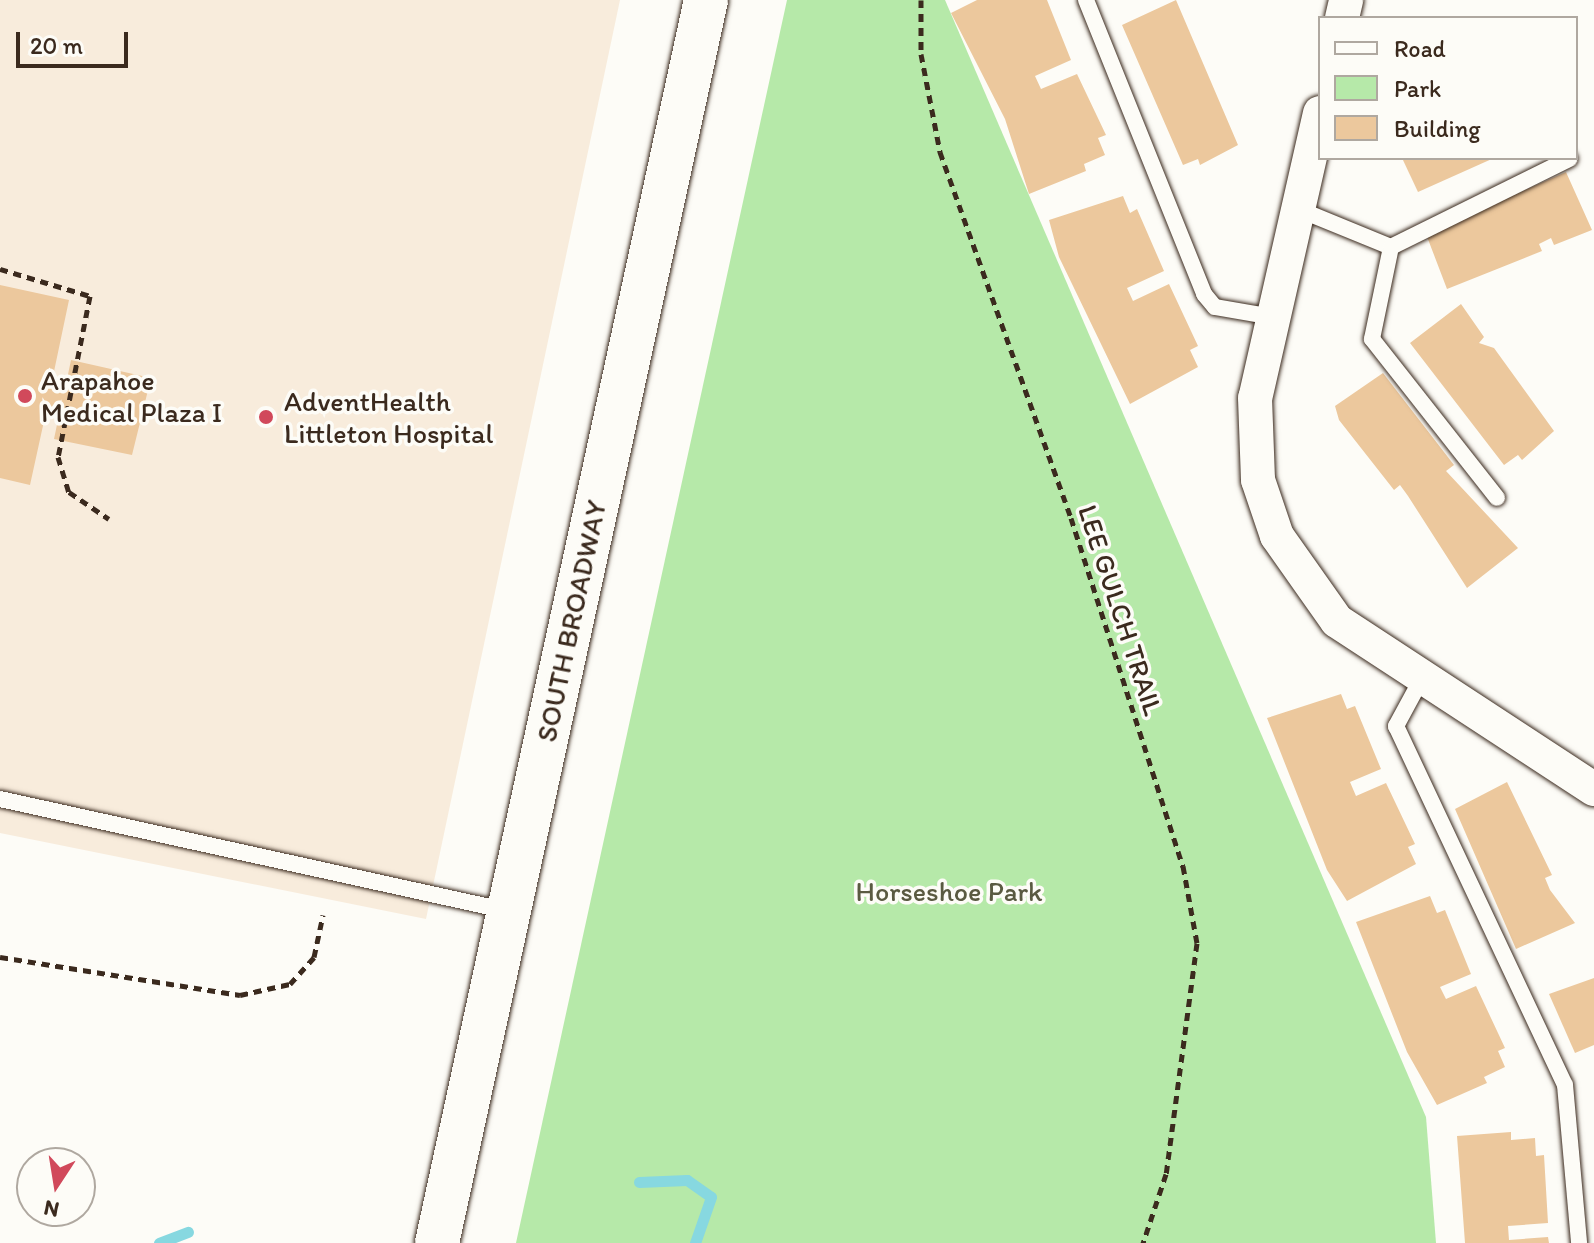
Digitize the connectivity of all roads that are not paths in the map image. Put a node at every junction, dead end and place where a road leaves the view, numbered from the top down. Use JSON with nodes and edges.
{"nodes":[{"id":1,"x":706,"y":0,"type":"edge"},
{"id":2,"x":1086,"y":0,"type":"edge"},
{"id":3,"x":1318,"y":122,"type":"edge"},
{"id":4,"x":1567,"y":160,"type":"edge"},
{"id":5,"x":1298,"y":209,"type":"junction"},
{"id":6,"x":1391,"y":247,"type":"junction"},
{"id":7,"x":1273,"y":317,"type":"junction"},
{"id":8,"x":1497,"y":498,"type":"dead end"},
{"id":9,"x":1422,"y":678,"type":"junction"},
{"id":10,"x":1594,"y":789,"type":"edge"},
{"id":11,"x":0,"y":799,"type":"edge"},
{"id":12,"x":509,"y":911,"type":"junction"},
{"id":13,"x":437,"y":1243,"type":"edge"},
{"id":14,"x":1579,"y":1243,"type":"edge"}],
"edges":[{"from":1,"to":12,"type":"main road","name":"SOUTH BROADWAY"},
{"from":2,"to":7,"type":"lane"},
{"from":3,"to":5,"type":"street"},
{"from":4,"to":6,"type":"lane"},
{"from":5,"to":6,"type":"lane"},
{"from":5,"to":7,"type":"street"},
{"from":6,"to":8,"type":"lane"},
{"from":7,"to":9,"type":"street"},
{"from":9,"to":10,"type":"street"},
{"from":9,"to":14,"type":"lane"},
{"from":11,"to":12,"type":"lane"},
{"from":12,"to":13,"type":"main road","name":"SOUTH BROADWAY"}]}
